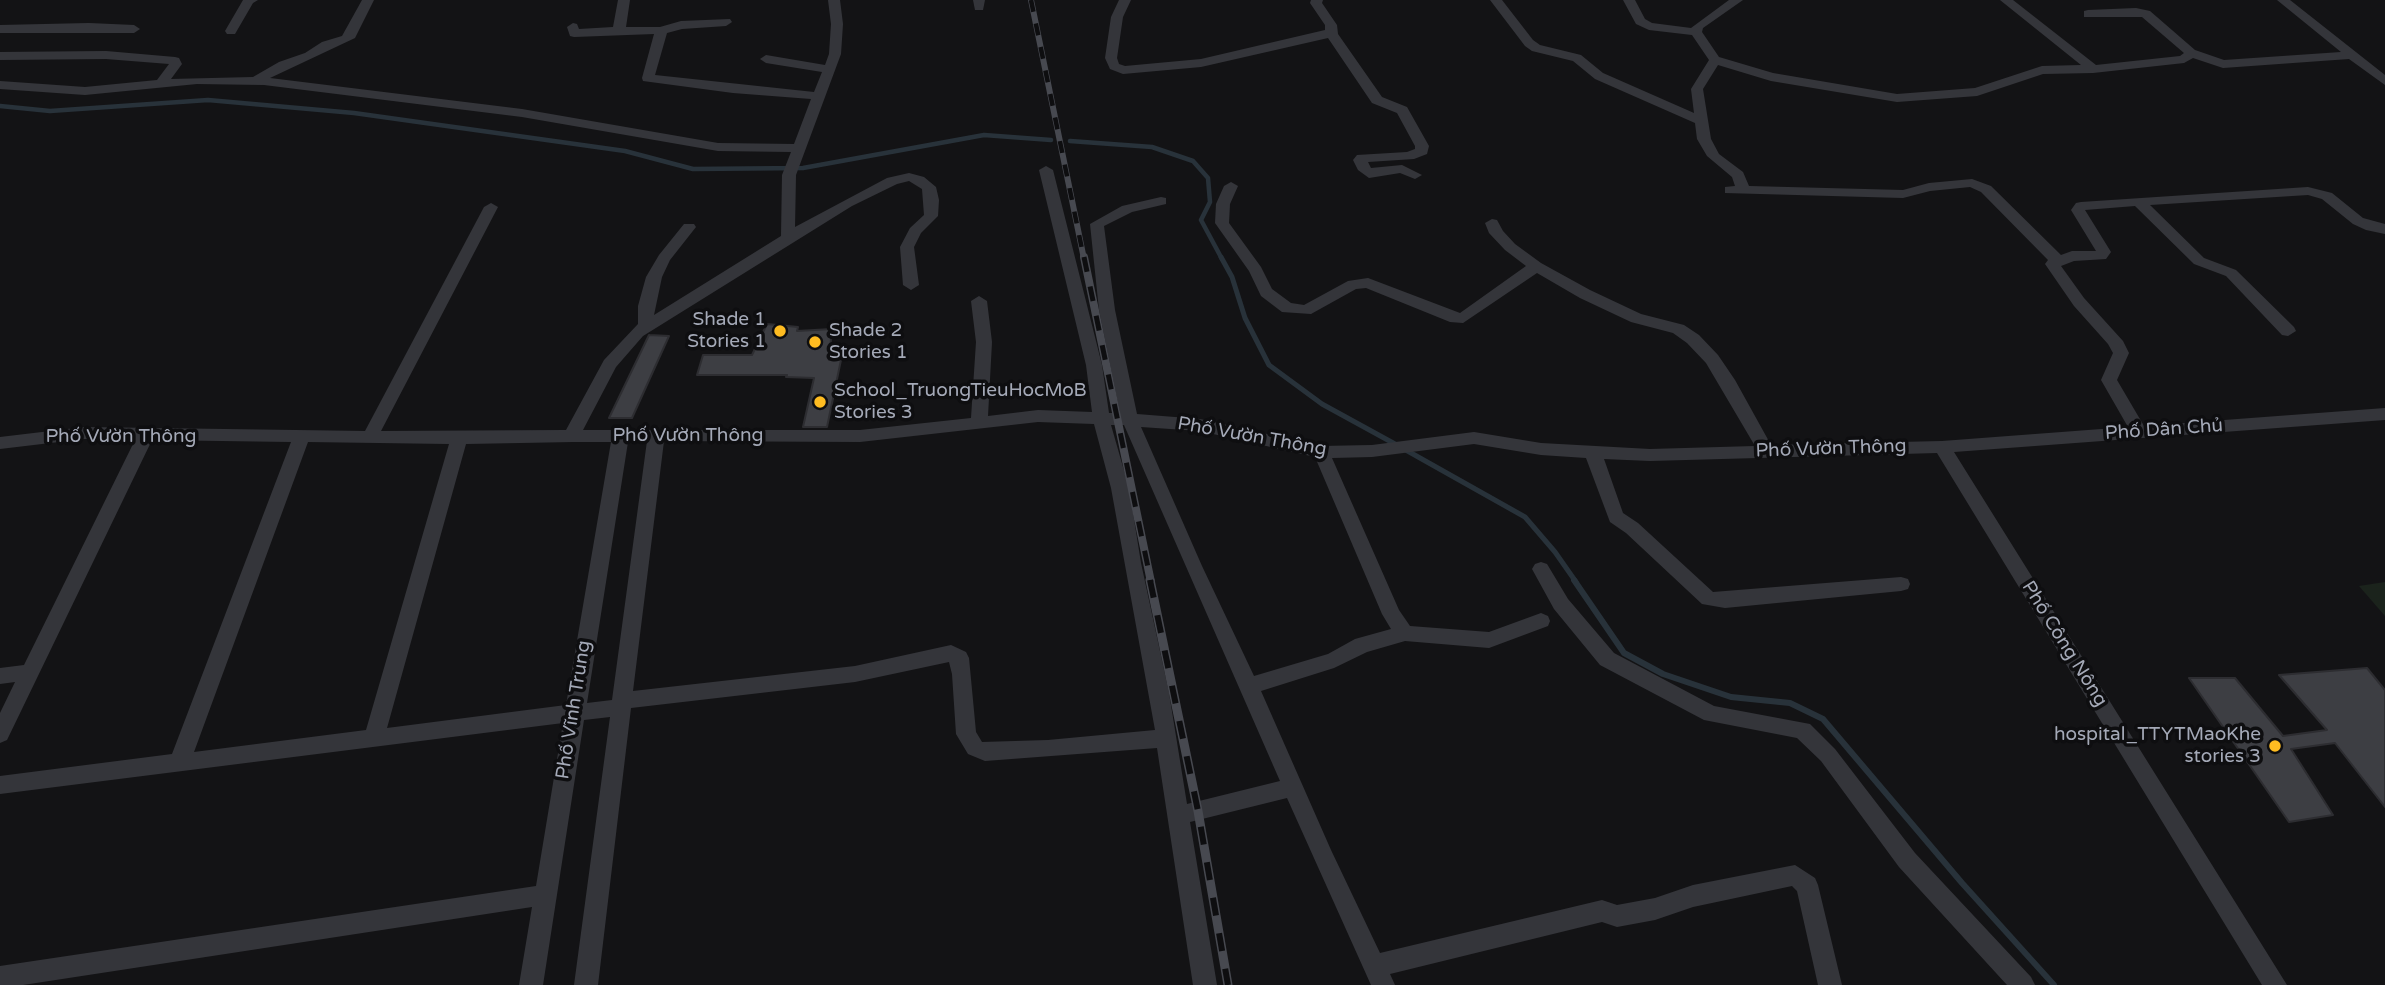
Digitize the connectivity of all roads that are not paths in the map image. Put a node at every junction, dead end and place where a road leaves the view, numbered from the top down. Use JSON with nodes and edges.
{"nodes":[{"id":1,"x":252,"y":0,"type":"edge"},
{"id":2,"x":368,"y":0,"type":"edge"},
{"id":3,"x":624,"y":0,"type":"edge"},
{"id":4,"x":834,"y":0,"type":"edge"},
{"id":5,"x":1125,"y":0,"type":"edge"},
{"id":6,"x":1317,"y":0,"type":"edge"},
{"id":7,"x":1496,"y":0,"type":"edge"},
{"id":8,"x":1629,"y":0,"type":"edge"},
{"id":9,"x":1737,"y":0,"type":"edge"},
{"id":10,"x":2006,"y":0,"type":"edge"},
{"id":11,"x":2283,"y":0,"type":"edge"},
{"id":12,"x":2088,"y":14,"type":"dead end"},
{"id":13,"x":726,"y":23,"type":"dead end"},
{"id":14,"x":573,"y":27,"type":"dead end"},
{"id":15,"x":0,"y":29,"type":"edge"},
{"id":16,"x":134,"y":29,"type":"dead end"},
{"id":17,"x":619,"y":30,"type":"junction"},
{"id":18,"x":232,"y":31,"type":"dead end"},
{"id":19,"x":660,"y":31,"type":"junction"},
{"id":20,"x":1696,"y":32,"type":"junction"},
{"id":21,"x":1332,"y":34,"type":"junction"},
{"id":22,"x":2191,"y":53,"type":"junction"},
{"id":23,"x":2351,"y":55,"type":"junction"},
{"id":24,"x":0,"y":56,"type":"edge"},
{"id":25,"x":766,"y":59,"type":"dead end"},
{"id":26,"x":1715,"y":60,"type":"junction"},
{"id":27,"x":829,"y":69,"type":"junction"},
{"id":28,"x":2093,"y":69,"type":"junction"},
{"id":29,"x":255,"y":81,"type":"junction"},
{"id":30,"x":2385,"y":81,"type":"edge"},
{"id":31,"x":0,"y":85,"type":"edge"},
{"id":32,"x":160,"y":85,"type":"junction"},
{"id":33,"x":820,"y":96,"type":"junction"},
{"id":34,"x":1702,"y":121,"type":"junction"},
{"id":35,"x":794,"y":161,"type":"junction"},
{"id":36,"x":1046,"y":170,"type":"dead end"},
{"id":37,"x":1415,"y":175,"type":"dead end"},
{"id":38,"x":1231,"y":186,"type":"dead end"},
{"id":39,"x":1161,"y":201,"type":"dead end"},
{"id":40,"x":2139,"y":202,"type":"junction"},
{"id":41,"x":491,"y":207,"type":"dead end"},
{"id":42,"x":1492,"y":223,"type":"dead end"},
{"id":43,"x":689,"y":227,"type":"dead end"},
{"id":44,"x":2385,"y":229,"type":"edge"},
{"id":45,"x":788,"y":237,"type":"junction"},
{"id":46,"x":2057,"y":260,"type":"junction"},
{"id":47,"x":1536,"y":266,"type":"junction"},
{"id":48,"x":911,"y":285,"type":"dead end"},
{"id":49,"x":979,"y":300,"type":"dead end"},
{"id":50,"x":646,"y":326,"type":"junction"},
{"id":51,"x":2288,"y":331,"type":"dead end"},
{"id":52,"x":2385,"y":414,"type":"edge"},
{"id":53,"x":1101,"y":418,"type":"junction"},
{"id":54,"x":1130,"y":419,"type":"junction"},
{"id":55,"x":979,"y":423,"type":"junction"},
{"id":56,"x":2138,"y":432,"type":"junction"},
{"id":57,"x":656,"y":435,"type":"junction"},
{"id":58,"x":145,"y":436,"type":"junction"},
{"id":59,"x":620,"y":436,"type":"junction"},
{"id":60,"x":300,"y":437,"type":"junction"},
{"id":61,"x":570,"y":437,"type":"junction"},
{"id":62,"x":369,"y":438,"type":"junction"},
{"id":63,"x":459,"y":438,"type":"junction"},
{"id":64,"x":0,"y":443,"type":"edge"},
{"id":65,"x":1942,"y":447,"type":"junction"},
{"id":66,"x":1766,"y":451,"type":"junction"},
{"id":67,"x":1321,"y":452,"type":"junction"},
{"id":68,"x":1593,"y":452,"type":"junction"},
{"id":69,"x":1541,"y":569,"type":"dead end"},
{"id":70,"x":1901,"y":584,"type":"dead end"},
{"id":71,"x":1541,"y":621,"type":"dead end"},
{"id":72,"x":1405,"y":633,"type":"junction"},
{"id":73,"x":30,"y":672,"type":"junction"},
{"id":74,"x":0,"y":676,"type":"edge"},
{"id":75,"x":1250,"y":686,"type":"junction"},
{"id":76,"x":622,"y":704,"type":"junction"},
{"id":77,"x":573,"y":713,"type":"junction"},
{"id":78,"x":0,"y":734,"type":"edge"},
{"id":79,"x":374,"y":738,"type":"junction"},
{"id":80,"x":1166,"y":738,"type":"junction"},
{"id":81,"x":179,"y":763,"type":"junction"},
{"id":82,"x":0,"y":785,"type":"edge"},
{"id":83,"x":1294,"y":787,"type":"junction"},
{"id":84,"x":1177,"y":816,"type":"junction"},
{"id":85,"x":545,"y":895,"type":"junction"},
{"id":86,"x":1378,"y":976,"type":"edge"},
{"id":87,"x":0,"y":977,"type":"edge"},
{"id":88,"x":531,"y":985,"type":"edge"},
{"id":89,"x":586,"y":985,"type":"edge"},
{"id":90,"x":1205,"y":985,"type":"edge"},
{"id":91,"x":1830,"y":985,"type":"edge"},
{"id":92,"x":2023,"y":985,"type":"edge"},
{"id":93,"x":2275,"y":985,"type":"edge"}],
"edges":[{"from":1,"to":18,"type":"street"},
{"from":2,"to":29,"type":"street"},
{"from":3,"to":17,"type":"street"},
{"from":4,"to":27,"type":"street"},
{"from":5,"to":21,"type":"street"},
{"from":6,"to":21,"type":"street"},
{"from":7,"to":34,"type":"street"},
{"from":8,"to":20,"type":"street"},
{"from":9,"to":20,"type":"street"},
{"from":10,"to":28,"type":"street"},
{"from":11,"to":23,"type":"street"},
{"from":12,"to":22,"type":"street"},
{"from":13,"to":19,"type":"street"},
{"from":14,"to":17,"type":"street"},
{"from":15,"to":16,"type":"street"},
{"from":17,"to":19,"type":"street"},
{"from":19,"to":33,"type":"street"},
{"from":20,"to":26,"type":"street"},
{"from":21,"to":37,"type":"street"},
{"from":22,"to":23,"type":"street"},
{"from":22,"to":28,"type":"street"},
{"from":23,"to":30,"type":"street"},
{"from":24,"to":32,"type":"street"},
{"from":25,"to":27,"type":"street"},
{"from":26,"to":28,"type":"street"},
{"from":26,"to":34,"type":"street"},
{"from":27,"to":33,"type":"street"},
{"from":29,"to":32,"type":"street"},
{"from":29,"to":35,"type":"street"},
{"from":31,"to":32,"type":"street"},
{"from":33,"to":35,"type":"street"},
{"from":34,"to":46,"type":"street"},
{"from":35,"to":45,"type":"street"},
{"from":36,"to":53,"type":"street"},
{"from":38,"to":47,"type":"street"},
{"from":39,"to":54,"type":"street"},
{"from":40,"to":44,"type":"street"},
{"from":40,"to":46,"type":"street"},
{"from":40,"to":51,"type":"street"},
{"from":41,"to":62,"type":"street"},
{"from":42,"to":47,"type":"street"},
{"from":43,"to":50,"type":"street"},
{"from":45,"to":48,"type":"street"},
{"from":45,"to":50,"type":"street"},
{"from":46,"to":56,"type":"street"},
{"from":47,"to":66,"type":"street"},
{"from":49,"to":55,"type":"street"},
{"from":50,"to":61,"type":"street"},
{"from":52,"to":56,"type":"street","name":"Phố Dân Chủ"},
{"from":53,"to":54,"type":"street","name":"Phố Vườn Thông"},
{"from":53,"to":55,"type":"street","name":"Phố Vườn Thông"},
{"from":53,"to":80,"type":"street"},
{"from":54,"to":67,"type":"street","name":"Phố Vườn Thông"},
{"from":54,"to":75,"type":"street"},
{"from":55,"to":57,"type":"street","name":"Phố Vườn Thông"},
{"from":56,"to":65,"type":"street","name":"Phố Dân Chủ"},
{"from":57,"to":59,"type":"street","name":"Phố Vườn Thông"},
{"from":57,"to":76,"type":"street"},
{"from":58,"to":60,"type":"street","name":"Phố Vườn Thông"},
{"from":58,"to":64,"type":"street","name":"Phố Vườn Thông"},
{"from":58,"to":73,"type":"street"},
{"from":59,"to":61,"type":"street","name":"Phố Vườn Thông"},
{"from":59,"to":77,"type":"street","name":"Phố Vĩnh Trung"},
{"from":60,"to":62,"type":"street","name":"Phố Vườn Thông"},
{"from":60,"to":81,"type":"street"},
{"from":61,"to":63,"type":"street","name":"Phố Vườn Thông"},
{"from":62,"to":63,"type":"street","name":"Phố Vườn Thông"},
{"from":63,"to":79,"type":"street"},
{"from":65,"to":66,"type":"street","name":"Phố Vườn Thông"},
{"from":65,"to":93,"type":"street","name":"Phố Công Nông"},
{"from":66,"to":68,"type":"street","name":"Phố Vườn Thông"},
{"from":67,"to":68,"type":"street","name":"Phố Vườn Thông"},
{"from":67,"to":72,"type":"street"},
{"from":68,"to":70,"type":"street"},
{"from":69,"to":92,"type":"street"},
{"from":71,"to":72,"type":"street"},
{"from":72,"to":75,"type":"street"},
{"from":73,"to":74,"type":"street"},
{"from":73,"to":78,"type":"street"},
{"from":75,"to":83,"type":"street"},
{"from":76,"to":77,"type":"street"},
{"from":76,"to":80,"type":"street"},
{"from":76,"to":89,"type":"street"},
{"from":77,"to":79,"type":"street"},
{"from":77,"to":85,"type":"street","name":"Phố Vĩnh Trung"},
{"from":79,"to":81,"type":"street"},
{"from":80,"to":84,"type":"street"},
{"from":81,"to":82,"type":"street"},
{"from":83,"to":84,"type":"street"},
{"from":83,"to":86,"type":"street"},
{"from":84,"to":90,"type":"street"},
{"from":85,"to":87,"type":"street"},
{"from":85,"to":88,"type":"street","name":"Phố Vĩnh Trung"},
{"from":86,"to":91,"type":"street"}]}
